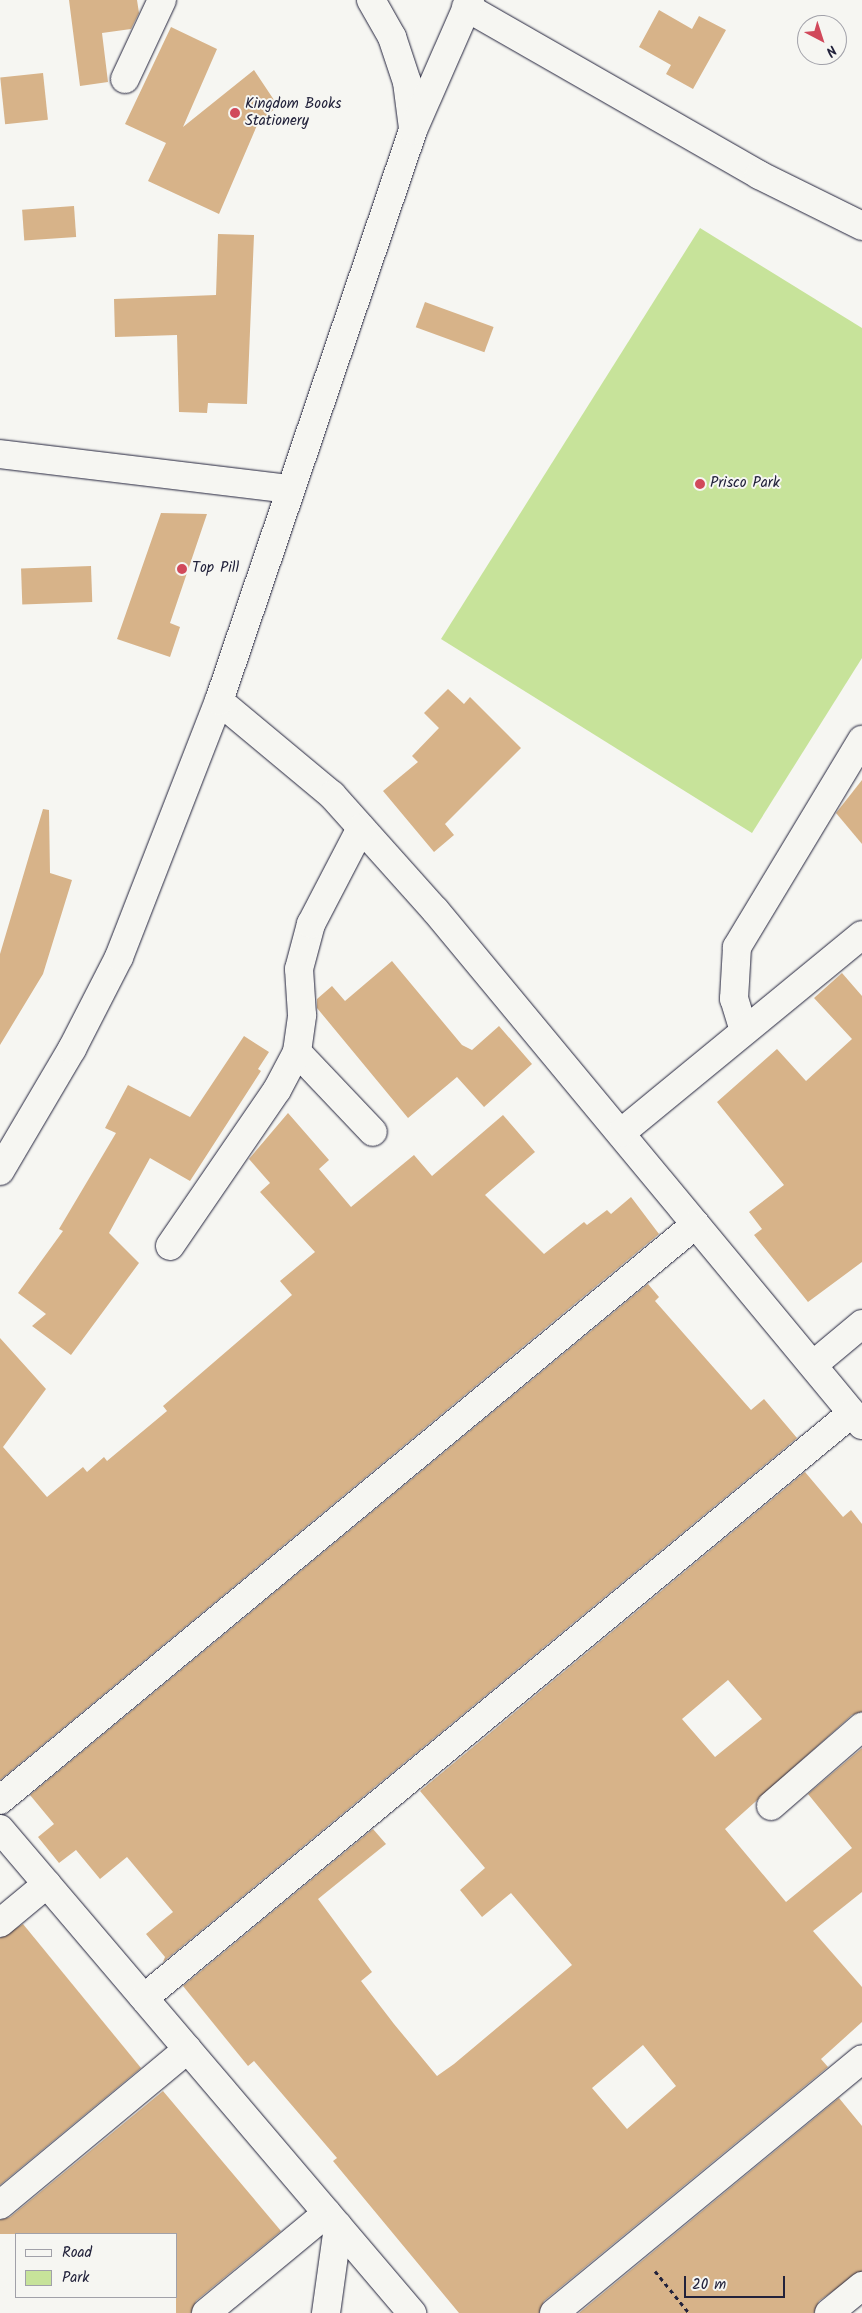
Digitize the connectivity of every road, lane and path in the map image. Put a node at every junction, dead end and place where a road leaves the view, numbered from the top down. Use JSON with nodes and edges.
{"nodes":[{"id":1,"x":162,"y":0,"type":"edge"},
{"id":2,"x":371,"y":0,"type":"edge"},
{"id":3,"x":462,"y":2,"type":"edge"},
{"id":4,"x":125,"y":79,"type":"dead end"},
{"id":5,"x":413,"y":130,"type":"junction"},
{"id":6,"x":862,"y":226,"type":"edge"},
{"id":7,"x":0,"y":454,"type":"edge"},
{"id":8,"x":289,"y":489,"type":"junction"},
{"id":9,"x":220,"y":700,"type":"junction"},
{"id":10,"x":862,"y":740,"type":"edge"},
{"id":11,"x":361,"y":828,"type":"junction"},
{"id":12,"x":857,"y":948,"type":"edge"},
{"id":13,"x":744,"y":1031,"type":"junction"},
{"id":14,"x":297,"y":1052,"type":"junction"},
{"id":15,"x":373,"y":1132,"type":"dead end"},
{"id":16,"x":622,"y":1132,"type":"junction"},
{"id":17,"x":0,"y":1171,"type":"edge"},
{"id":18,"x":696,"y":1224,"type":"junction"},
{"id":19,"x":170,"y":1246,"type":"dead end"},
{"id":20,"x":862,"y":1324,"type":"edge"},
{"id":21,"x":813,"y":1365,"type":"junction"},
{"id":22,"x":857,"y":1419,"type":"edge"},
{"id":23,"x":862,"y":1727,"type":"edge"},
{"id":24,"x":0,"y":1800,"type":"edge"},
{"id":25,"x":770,"y":1806,"type":"dead end"},
{"id":26,"x":0,"y":1829,"type":"edge"},
{"id":27,"x":47,"y":1884,"type":"junction"},
{"id":28,"x":0,"y":1923,"type":"edge"},
{"id":29,"x":144,"y":1998,"type":"junction"},
{"id":30,"x":188,"y":2049,"type":"junction"},
{"id":31,"x":862,"y":2059,"type":"edge"},
{"id":32,"x":0,"y":2204,"type":"edge"},
{"id":33,"x":333,"y":2220,"type":"junction"},
{"id":34,"x":635,"y":2247,"type":"junction"},
{"id":35,"x":862,"y":2286,"type":"edge"},
{"id":36,"x":206,"y":2313,"type":"edge"},
{"id":37,"x":326,"y":2313,"type":"edge"},
{"id":38,"x":412,"y":2313,"type":"edge"},
{"id":39,"x":554,"y":2313,"type":"edge"},
{"id":40,"x":689,"y":2313,"type":"edge"},
{"id":41,"x":829,"y":2313,"type":"edge"}],
"edges":[{"from":1,"to":4,"type":"street"},
{"from":2,"to":5,"type":"street"},
{"from":3,"to":5,"type":"street"},
{"from":3,"to":6,"type":"street"},
{"from":5,"to":8,"type":"street"},
{"from":7,"to":8,"type":"street"},
{"from":8,"to":9,"type":"street"},
{"from":9,"to":11,"type":"street"},
{"from":9,"to":17,"type":"street"},
{"from":10,"to":13,"type":"street"},
{"from":11,"to":14,"type":"street"},
{"from":11,"to":16,"type":"street"},
{"from":12,"to":13,"type":"street"},
{"from":13,"to":16,"type":"street"},
{"from":14,"to":15,"type":"street"},
{"from":14,"to":19,"type":"street"},
{"from":16,"to":18,"type":"street"},
{"from":18,"to":21,"type":"street"},
{"from":18,"to":24,"type":"street"},
{"from":20,"to":21,"type":"street"},
{"from":21,"to":22,"type":"street"},
{"from":22,"to":29,"type":"street"},
{"from":23,"to":25,"type":"street"},
{"from":26,"to":27,"type":"street"},
{"from":27,"to":28,"type":"street"},
{"from":27,"to":29,"type":"street"},
{"from":29,"to":30,"type":"street"},
{"from":30,"to":32,"type":"street"},
{"from":30,"to":33,"type":"street"},
{"from":31,"to":34,"type":"street"},
{"from":33,"to":36,"type":"street"},
{"from":33,"to":37,"type":"street"},
{"from":33,"to":38,"type":"street"},
{"from":34,"to":39,"type":"street"},
{"from":34,"to":40,"type":"path"},
{"from":35,"to":41,"type":"street"}]}
